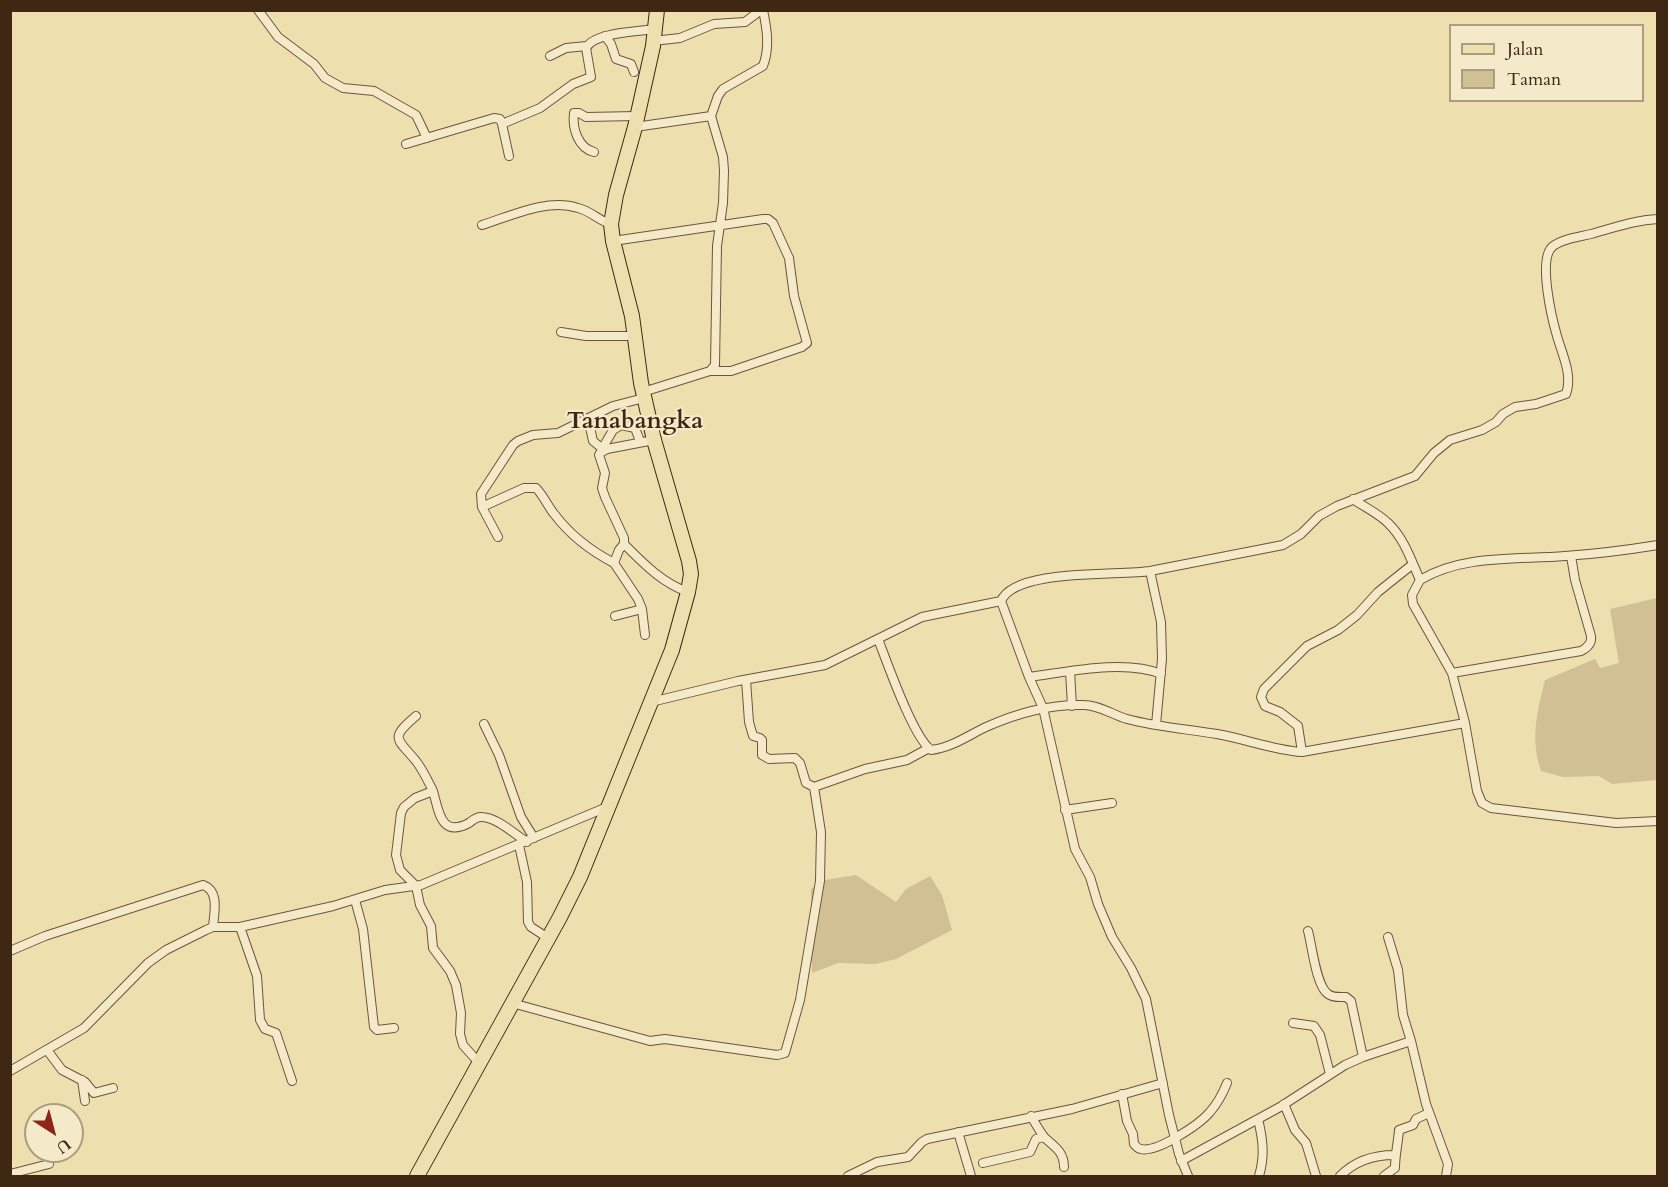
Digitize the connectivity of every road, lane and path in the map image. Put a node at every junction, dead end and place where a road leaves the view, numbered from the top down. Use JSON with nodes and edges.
{"nodes":[{"id":1,"x":258,"y":10,"type":"edge"},
{"id":2,"x":762,"y":10,"type":"edge"},
{"id":3,"x":654,"y":22,"type":"edge"},
{"id":4,"x":605,"y":36,"type":"junction"},
{"id":5,"x":586,"y":46,"type":"junction"},
{"id":6,"x":550,"y":56,"type":"dead end"},
{"id":7,"x":634,"y":72,"type":"dead end"},
{"id":8,"x":711,"y":116,"type":"junction"},
{"id":9,"x":636,"y":121,"type":"junction"},
{"id":10,"x":502,"y":124,"type":"junction"},
{"id":11,"x":427,"y":138,"type":"junction"},
{"id":12,"x":406,"y":144,"type":"dead end"},
{"id":13,"x":594,"y":152,"type":"dead end"},
{"id":14,"x":509,"y":156,"type":"dead end"},
{"id":15,"x":1658,"y":219,"type":"edge"},
{"id":16,"x":612,"y":224,"type":"junction"},
{"id":17,"x":482,"y":225,"type":"dead end"},
{"id":18,"x":719,"y":225,"type":"junction"},
{"id":19,"x":613,"y":241,"type":"junction"},
{"id":20,"x":561,"y":332,"type":"dead end"},
{"id":21,"x":636,"y":336,"type":"junction"},
{"id":22,"x":710,"y":371,"type":"junction"},
{"id":23,"x":644,"y":395,"type":"junction"},
{"id":24,"x":588,"y":418,"type":"junction"},
{"id":25,"x":647,"y":441,"type":"junction"},
{"id":26,"x":603,"y":449,"type":"junction"},
{"id":27,"x":1353,"y":499,"type":"junction"},
{"id":28,"x":482,"y":507,"type":"junction"},
{"id":29,"x":498,"y":537,"type":"dead end"},
{"id":30,"x":624,"y":544,"type":"junction"},
{"id":31,"x":1658,"y":545,"type":"edge"},
{"id":32,"x":1571,"y":556,"type":"junction"},
{"id":33,"x":614,"y":563,"type":"junction"},
{"id":34,"x":1413,"y":564,"type":"junction"},
{"id":35,"x":1150,"y":571,"type":"junction"},
{"id":36,"x":1420,"y":580,"type":"junction"},
{"id":37,"x":688,"y":592,"type":"junction"},
{"id":38,"x":1001,"y":601,"type":"junction"},
{"id":39,"x":642,"y":609,"type":"junction"},
{"id":40,"x":615,"y":616,"type":"dead end"},
{"id":41,"x":645,"y":635,"type":"dead end"},
{"id":42,"x":878,"y":639,"type":"junction"},
{"id":43,"x":1070,"y":671,"type":"junction"},
{"id":44,"x":1452,"y":673,"type":"junction"},
{"id":45,"x":1161,"y":675,"type":"junction"},
{"id":46,"x":1029,"y":677,"type":"junction"},
{"id":47,"x":746,"y":680,"type":"junction"},
{"id":48,"x":651,"y":702,"type":"junction"},
{"id":49,"x":1072,"y":706,"type":"junction"},
{"id":50,"x":1043,"y":708,"type":"junction"},
{"id":51,"x":416,"y":716,"type":"dead end"},
{"id":52,"x":1465,"y":723,"type":"junction"},
{"id":53,"x":484,"y":724,"type":"dead end"},
{"id":54,"x":1156,"y":725,"type":"junction"},
{"id":55,"x":929,"y":748,"type":"junction"},
{"id":56,"x":1302,"y":752,"type":"junction"},
{"id":57,"x":814,"y":787,"type":"junction"},
{"id":58,"x":434,"y":791,"type":"junction"},
{"id":59,"x":1112,"y":803,"type":"dead end"},
{"id":60,"x":607,"y":807,"type":"junction"},
{"id":61,"x":1065,"y":810,"type":"junction"},
{"id":62,"x":1658,"y":821,"type":"edge"},
{"id":63,"x":527,"y":842,"type":"junction"},
{"id":64,"x":416,"y":886,"type":"junction"},
{"id":65,"x":355,"y":900,"type":"junction"},
{"id":66,"x":213,"y":927,"type":"junction"},
{"id":67,"x":240,"y":927,"type":"junction"},
{"id":68,"x":1308,"y":931,"type":"dead end"},
{"id":69,"x":1388,"y":937,"type":"dead end"},
{"id":70,"x":548,"y":938,"type":"junction"},
{"id":71,"x":10,"y":951,"type":"edge"},
{"id":72,"x":512,"y":1003,"type":"junction"},
{"id":73,"x":1293,"y":1023,"type":"dead end"},
{"id":74,"x":394,"y":1028,"type":"dead end"},
{"id":75,"x":1412,"y":1041,"type":"junction"},
{"id":76,"x":47,"y":1050,"type":"junction"},
{"id":77,"x":1363,"y":1057,"type":"junction"},
{"id":78,"x":479,"y":1063,"type":"junction"},
{"id":79,"x":10,"y":1071,"type":"edge"},
{"id":80,"x":1330,"y":1074,"type":"junction"},
{"id":81,"x":82,"y":1080,"type":"junction"},
{"id":82,"x":292,"y":1082,"type":"dead end"},
{"id":83,"x":1163,"y":1083,"type":"junction"},
{"id":84,"x":1227,"y":1083,"type":"dead end"},
{"id":85,"x":113,"y":1088,"type":"dead end"},
{"id":86,"x":1122,"y":1094,"type":"junction"},
{"id":87,"x":85,"y":1101,"type":"dead end"},
{"id":88,"x":1284,"y":1104,"type":"junction"},
{"id":89,"x":1429,"y":1113,"type":"junction"},
{"id":90,"x":1031,"y":1116,"type":"junction"},
{"id":91,"x":1258,"y":1119,"type":"junction"},
{"id":92,"x":958,"y":1132,"type":"junction"},
{"id":93,"x":1044,"y":1137,"type":"junction"},
{"id":94,"x":1175,"y":1139,"type":"junction"},
{"id":95,"x":1394,"y":1155,"type":"junction"},
{"id":96,"x":1181,"y":1161,"type":"junction"},
{"id":97,"x":983,"y":1163,"type":"dead end"},
{"id":98,"x":49,"y":1164,"type":"dead end"},
{"id":99,"x":1064,"y":1167,"type":"dead end"},
{"id":100,"x":10,"y":1174,"type":"edge"},
{"id":101,"x":417,"y":1176,"type":"edge"},
{"id":102,"x":848,"y":1176,"type":"edge"},
{"id":103,"x":971,"y":1176,"type":"edge"},
{"id":104,"x":1188,"y":1176,"type":"edge"},
{"id":105,"x":1259,"y":1176,"type":"edge"},
{"id":106,"x":1316,"y":1176,"type":"edge"},
{"id":107,"x":1340,"y":1176,"type":"edge"},
{"id":108,"x":1384,"y":1176,"type":"edge"},
{"id":109,"x":1446,"y":1176,"type":"edge"}],
"edges":[{"from":1,"to":11,"type":"street"},
{"from":2,"to":3,"type":"street"},
{"from":2,"to":8,"type":"street"},
{"from":3,"to":4,"type":"street"},
{"from":3,"to":9,"type":"main road"},
{"from":4,"to":5,"type":"street"},
{"from":4,"to":7,"type":"street"},
{"from":5,"to":6,"type":"street"},
{"from":5,"to":10,"type":"street"},
{"from":8,"to":9,"type":"street"},
{"from":8,"to":18,"type":"street"},
{"from":9,"to":13,"type":"street"},
{"from":9,"to":16,"type":"main road"},
{"from":10,"to":11,"type":"street"},
{"from":10,"to":14,"type":"street"},
{"from":11,"to":12,"type":"street"},
{"from":15,"to":27,"type":"street"},
{"from":16,"to":17,"type":"street"},
{"from":16,"to":19,"type":"main road"},
{"from":18,"to":19,"type":"street"},
{"from":18,"to":22,"type":"street"},
{"from":18,"to":22,"type":"street"},
{"from":19,"to":21,"type":"main road"},
{"from":20,"to":21,"type":"street"},
{"from":21,"to":23,"type":"main road"},
{"from":22,"to":23,"type":"street"},
{"from":23,"to":24,"type":"street"},
{"from":23,"to":25,"type":"main road"},
{"from":24,"to":26,"type":"street"},
{"from":24,"to":28,"type":"street"},
{"from":25,"to":26,"type":"street"},
{"from":25,"to":26,"type":"street"},
{"from":25,"to":37,"type":"main road"},
{"from":26,"to":30,"type":"street"},
{"from":27,"to":34,"type":"street"},
{"from":27,"to":35,"type":"street"},
{"from":28,"to":29,"type":"street"},
{"from":28,"to":33,"type":"street"},
{"from":30,"to":33,"type":"street"},
{"from":30,"to":37,"type":"street"},
{"from":31,"to":32,"type":"street"},
{"from":32,"to":36,"type":"street"},
{"from":32,"to":44,"type":"street"},
{"from":33,"to":39,"type":"street"},
{"from":34,"to":36,"type":"street"},
{"from":34,"to":56,"type":"street"},
{"from":35,"to":38,"type":"street"},
{"from":35,"to":45,"type":"street"},
{"from":36,"to":44,"type":"street"},
{"from":37,"to":48,"type":"main road"},
{"from":38,"to":42,"type":"street"},
{"from":38,"to":46,"type":"street"},
{"from":39,"to":40,"type":"street"},
{"from":39,"to":41,"type":"street"},
{"from":42,"to":47,"type":"street"},
{"from":42,"to":55,"type":"street"},
{"from":43,"to":45,"type":"street"},
{"from":43,"to":46,"type":"street"},
{"from":43,"to":49,"type":"street"},
{"from":44,"to":52,"type":"street"},
{"from":45,"to":54,"type":"street"},
{"from":46,"to":50,"type":"street"},
{"from":47,"to":48,"type":"street"},
{"from":47,"to":57,"type":"street"},
{"from":48,"to":60,"type":"main road"},
{"from":49,"to":50,"type":"street"},
{"from":49,"to":54,"type":"street"},
{"from":50,"to":55,"type":"street"},
{"from":50,"to":61,"type":"street"},
{"from":51,"to":58,"type":"street"},
{"from":52,"to":56,"type":"street"},
{"from":52,"to":62,"type":"street"},
{"from":53,"to":63,"type":"street"},
{"from":54,"to":56,"type":"street"},
{"from":55,"to":57,"type":"street"},
{"from":57,"to":72,"type":"street"},
{"from":58,"to":63,"type":"street"},
{"from":58,"to":64,"type":"street"},
{"from":59,"to":61,"type":"street"},
{"from":60,"to":63,"type":"street"},
{"from":60,"to":70,"type":"main road"},
{"from":61,"to":83,"type":"street"},
{"from":63,"to":64,"type":"street"},
{"from":63,"to":70,"type":"street"},
{"from":64,"to":65,"type":"street"},
{"from":64,"to":78,"type":"street"},
{"from":65,"to":67,"type":"street"},
{"from":65,"to":74,"type":"street"},
{"from":66,"to":67,"type":"street"},
{"from":66,"to":71,"type":"street"},
{"from":66,"to":76,"type":"street"},
{"from":67,"to":82,"type":"street"},
{"from":68,"to":77,"type":"street"},
{"from":69,"to":75,"type":"street"},
{"from":70,"to":72,"type":"main road"},
{"from":72,"to":78,"type":"main road"},
{"from":73,"to":80,"type":"street"},
{"from":75,"to":77,"type":"street"},
{"from":75,"to":89,"type":"street"},
{"from":76,"to":79,"type":"street"},
{"from":76,"to":81,"type":"street"},
{"from":77,"to":80,"type":"street"},
{"from":78,"to":101,"type":"main road"},
{"from":80,"to":88,"type":"street"},
{"from":81,"to":85,"type":"street"},
{"from":81,"to":87,"type":"street"},
{"from":83,"to":86,"type":"street"},
{"from":83,"to":94,"type":"street"},
{"from":84,"to":94,"type":"street"},
{"from":86,"to":90,"type":"street"},
{"from":86,"to":94,"type":"street"},
{"from":88,"to":91,"type":"street"},
{"from":88,"to":106,"type":"street"},
{"from":89,"to":95,"type":"street"},
{"from":89,"to":109,"type":"street"},
{"from":90,"to":92,"type":"street"},
{"from":90,"to":93,"type":"street"},
{"from":91,"to":96,"type":"street"},
{"from":91,"to":105,"type":"street"},
{"from":92,"to":102,"type":"street"},
{"from":92,"to":103,"type":"street"},
{"from":93,"to":97,"type":"street"},
{"from":93,"to":99,"type":"street"},
{"from":94,"to":96,"type":"street"},
{"from":95,"to":107,"type":"street"},
{"from":95,"to":108,"type":"street"},
{"from":96,"to":104,"type":"street"},
{"from":98,"to":100,"type":"street"}]}
